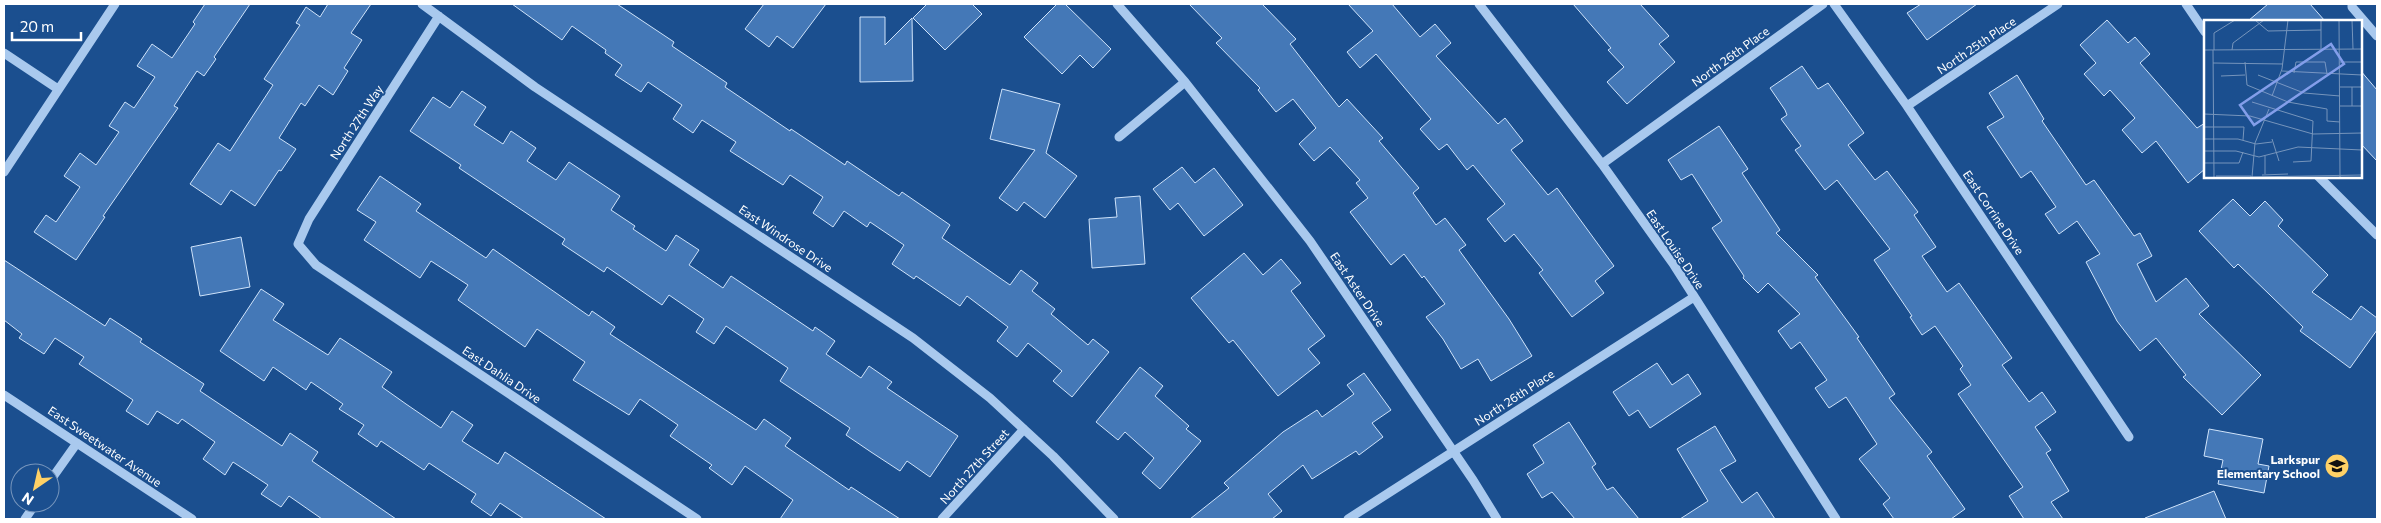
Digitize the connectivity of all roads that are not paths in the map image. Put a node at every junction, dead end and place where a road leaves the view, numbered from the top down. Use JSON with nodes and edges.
{"nodes":[{"id":1,"x":115,"y":4,"type":"edge"},
{"id":2,"x":422,"y":4,"type":"edge"},
{"id":3,"x":1116,"y":4,"type":"edge"},
{"id":4,"x":1479,"y":4,"type":"edge"},
{"id":5,"x":1823,"y":4,"type":"edge"},
{"id":6,"x":1834,"y":4,"type":"edge"},
{"id":7,"x":2058,"y":4,"type":"edge"},
{"id":8,"x":2186,"y":4,"type":"edge"},
{"id":9,"x":2352,"y":4,"type":"edge"},
{"id":10,"x":439,"y":16,"type":"junction"},
{"id":11,"x":2204,"y":31,"type":"edge"},
{"id":12,"x":2377,"y":36,"type":"edge"},
{"id":13,"x":4,"y":54,"type":"edge"},
{"id":14,"x":1185,"y":82,"type":"junction"},
{"id":15,"x":58,"y":88,"type":"junction"},
{"id":16,"x":1907,"y":106,"type":"junction"},
{"id":17,"x":1119,"y":137,"type":"dead end"},
{"id":18,"x":1602,"y":164,"type":"junction"},
{"id":19,"x":4,"y":172,"type":"edge"},
{"id":20,"x":2320,"y":178,"type":"edge"},
{"id":21,"x":2377,"y":235,"type":"edge"},
{"id":22,"x":298,"y":244,"type":"joint"},
{"id":23,"x":1694,"y":296,"type":"junction"},
{"id":24,"x":4,"y":394,"type":"edge"},
{"id":25,"x":1024,"y":429,"type":"junction"},
{"id":26,"x":2129,"y":437,"type":"dead end"},
{"id":27,"x":77,"y":443,"type":"junction"},
{"id":28,"x":1453,"y":451,"type":"junction"},
{"id":29,"x":60,"y":467,"type":"edge"},
{"id":30,"x":192,"y":519,"type":"edge"},
{"id":31,"x":697,"y":519,"type":"edge"},
{"id":32,"x":942,"y":519,"type":"edge"},
{"id":33,"x":1114,"y":519,"type":"edge"},
{"id":34,"x":1348,"y":519,"type":"edge"},
{"id":35,"x":1496,"y":519,"type":"edge"},
{"id":36,"x":1836,"y":519,"type":"edge"}],
"edges":[{"from":1,"to":15,"type":"street"},
{"from":2,"to":10,"type":"street","name":"East Windrose Drive"},
{"from":3,"to":14,"type":"street","name":"East Aster Drive"},
{"from":4,"to":18,"type":"street","name":"East Louise Drive"},
{"from":5,"to":18,"type":"street","name":"North 26th Place"},
{"from":6,"to":16,"type":"street","name":"East Corrine Drive"},
{"from":7,"to":16,"type":"street","name":"North 25th Place"},
{"from":8,"to":11,"type":"street"},
{"from":9,"to":12,"type":"street"},
{"from":10,"to":22,"type":"street","name":"North 27th Way"},
{"from":10,"to":25,"type":"street","name":"East Windrose Drive"},
{"from":13,"to":15,"type":"street"},
{"from":14,"to":17,"type":"street"},
{"from":14,"to":28,"type":"street","name":"East Aster Drive"},
{"from":15,"to":19,"type":"street"},
{"from":16,"to":26,"type":"street","name":"East Corrine Drive"},
{"from":18,"to":23,"type":"street","name":"East Louise Drive"},
{"from":20,"to":21,"type":"street"},
{"from":22,"to":31,"type":"street","name":"East Dahlia Drive"},
{"from":23,"to":28,"type":"street","name":"North 26th Place"},
{"from":23,"to":36,"type":"street","name":"East Louise Drive"},
{"from":24,"to":27,"type":"street","name":"East Sweetwater Avenue"},
{"from":25,"to":32,"type":"street","name":"North 27th Street"},
{"from":25,"to":33,"type":"street","name":"East Windrose Drive"},
{"from":27,"to":29,"type":"street"},
{"from":27,"to":30,"type":"street","name":"East Sweetwater Avenue"},
{"from":28,"to":34,"type":"street","name":"North 26th Place"},
{"from":28,"to":35,"type":"street","name":"East Aster Drive"}]}
